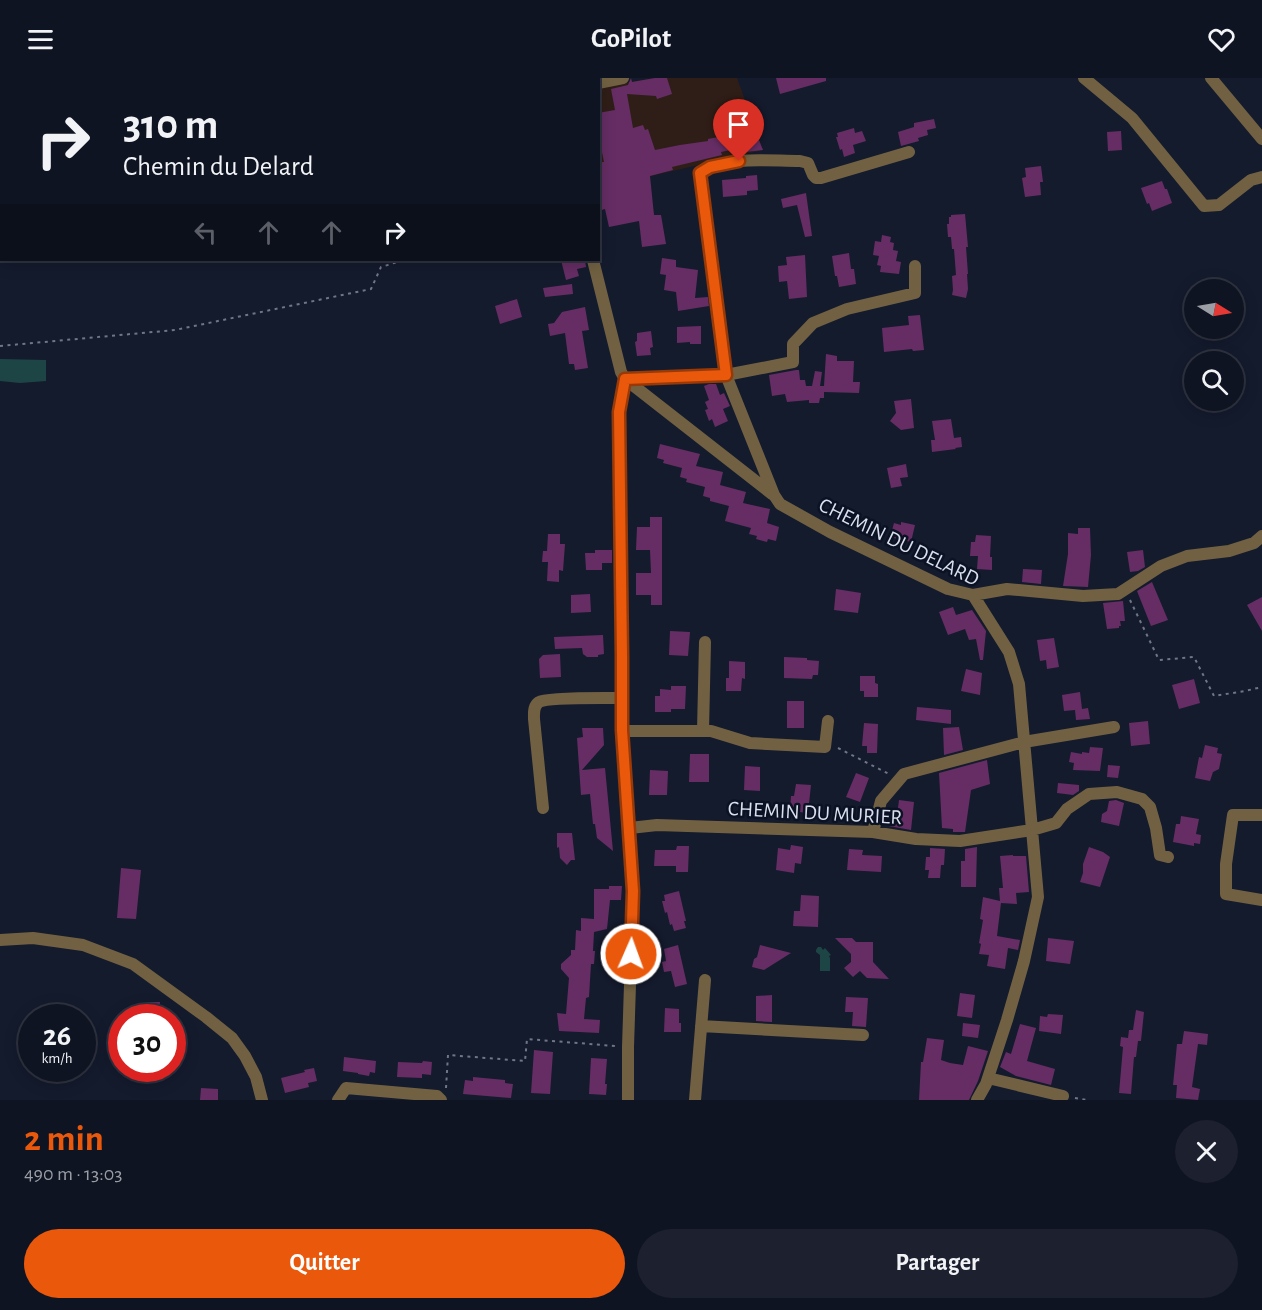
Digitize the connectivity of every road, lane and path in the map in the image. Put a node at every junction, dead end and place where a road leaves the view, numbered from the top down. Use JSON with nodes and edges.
{"nodes":[{"id":1,"x":623,"y":78,"type":"edge"},
{"id":2,"x":1084,"y":78,"type":"edge"},
{"id":3,"x":1211,"y":78,"type":"edge"},
{"id":4,"x":600,"y":83,"type":"edge"},
{"id":5,"x":1262,"y":139,"type":"edge"},
{"id":6,"x":909,"y":152,"type":"dead end"},
{"id":7,"x":1262,"y":177,"type":"edge"},
{"id":8,"x":401,"y":261,"type":"edge"},
{"id":9,"x":593,"y":261,"type":"edge"},
{"id":10,"x":915,"y":266,"type":"dead end"},
{"id":11,"x":0,"y":346,"type":"edge"},
{"id":12,"x":726,"y":375,"type":"junction"},
{"id":13,"x":625,"y":379,"type":"junction"},
{"id":14,"x":774,"y":495,"type":"junction"},
{"id":15,"x":1262,"y":536,"type":"edge"},
{"id":16,"x":1125,"y":590,"type":"junction"},
{"id":17,"x":973,"y":596,"type":"junction"},
{"id":18,"x":705,"y":642,"type":"dead end"},
{"id":19,"x":1262,"y":687,"type":"edge"},
{"id":20,"x":621,"y":698,"type":"junction"},
{"id":21,"x":828,"y":721,"type":"dead end"},
{"id":22,"x":1114,"y":727,"type":"dead end"},
{"id":23,"x":622,"y":730,"type":"junction"},
{"id":24,"x":703,"y":731,"type":"junction"},
{"id":25,"x":1024,"y":742,"type":"junction"},
{"id":26,"x":825,"y":747,"type":"junction"},
{"id":27,"x":900,"y":779,"type":"junction"},
{"id":28,"x":543,"y":808,"type":"dead end"},
{"id":29,"x":1262,"y":815,"type":"edge"},
{"id":30,"x":630,"y":828,"type":"junction"},
{"id":31,"x":1032,"y":830,"type":"junction"},
{"id":32,"x":873,"y":832,"type":"junction"},
{"id":33,"x":1168,"y":856,"type":"dead end"},
{"id":34,"x":1262,"y":900,"type":"edge"},
{"id":35,"x":0,"y":940,"type":"edge"},
{"id":36,"x":705,"y":980,"type":"dead end"},
{"id":37,"x":701,"y":1026,"type":"junction"},
{"id":38,"x":863,"y":1035,"type":"dead end"},
{"id":39,"x":628,"y":1047,"type":"junction"},
{"id":40,"x":988,"y":1078,"type":"junction"},
{"id":41,"x":444,"y":1094,"type":"edge"},
{"id":42,"x":1063,"y":1096,"type":"dead end"},
{"id":43,"x":262,"y":1100,"type":"edge"},
{"id":44,"x":338,"y":1100,"type":"edge"},
{"id":45,"x":628,"y":1100,"type":"edge"},
{"id":46,"x":694,"y":1100,"type":"edge"},
{"id":47,"x":977,"y":1100,"type":"edge"}],
"edges":[{"from":1,"to":4,"type":"street"},
{"from":2,"to":7,"type":"street"},
{"from":3,"to":5,"type":"street"},
{"from":6,"to":12,"type":"street","name":"CHEMIN DU DELARD"},
{"from":8,"to":11,"type":"path"},
{"from":9,"to":13,"type":"street"},
{"from":10,"to":12,"type":"street"},
{"from":12,"to":13,"type":"street"},
{"from":12,"to":14,"type":"street","name":"CHEMIN DU DELARD"},
{"from":13,"to":14,"type":"street"},
{"from":13,"to":20,"type":"street"},
{"from":14,"to":17,"type":"street","name":"CHEMIN DU DELARD"},
{"from":15,"to":16,"type":"street"},
{"from":16,"to":17,"type":"street"},
{"from":16,"to":19,"type":"path"},
{"from":17,"to":25,"type":"street","name":"CHEMIN DU DELARD"},
{"from":18,"to":24,"type":"street"},
{"from":20,"to":23,"type":"street"},
{"from":20,"to":28,"type":"street"},
{"from":21,"to":26,"type":"street"},
{"from":22,"to":25,"type":"street"},
{"from":23,"to":24,"type":"street"},
{"from":23,"to":30,"type":"street"},
{"from":24,"to":26,"type":"street"},
{"from":25,"to":27,"type":"street"},
{"from":25,"to":31,"type":"street","name":"CHEMIN DU DELARD"},
{"from":26,"to":27,"type":"path"},
{"from":27,"to":32,"type":"street"},
{"from":29,"to":34,"type":"street"},
{"from":30,"to":32,"type":"street","name":"CHEMIN DU MURIER"},
{"from":30,"to":39,"type":"street"},
{"from":31,"to":32,"type":"street","name":"CHEMIN DU MURIER"},
{"from":31,"to":33,"type":"street","name":"CHEMIN DU MURIER"},
{"from":31,"to":40,"type":"street","name":"CHEMIN DU DELARD"},
{"from":35,"to":43,"type":"street"},
{"from":36,"to":37,"type":"street"},
{"from":37,"to":38,"type":"street"},
{"from":37,"to":46,"type":"street"},
{"from":39,"to":41,"type":"path"},
{"from":39,"to":45,"type":"street"},
{"from":40,"to":42,"type":"street"},
{"from":40,"to":47,"type":"street","name":"CHEMIN DU DELARD"},
{"from":41,"to":44,"type":"street"}]}
